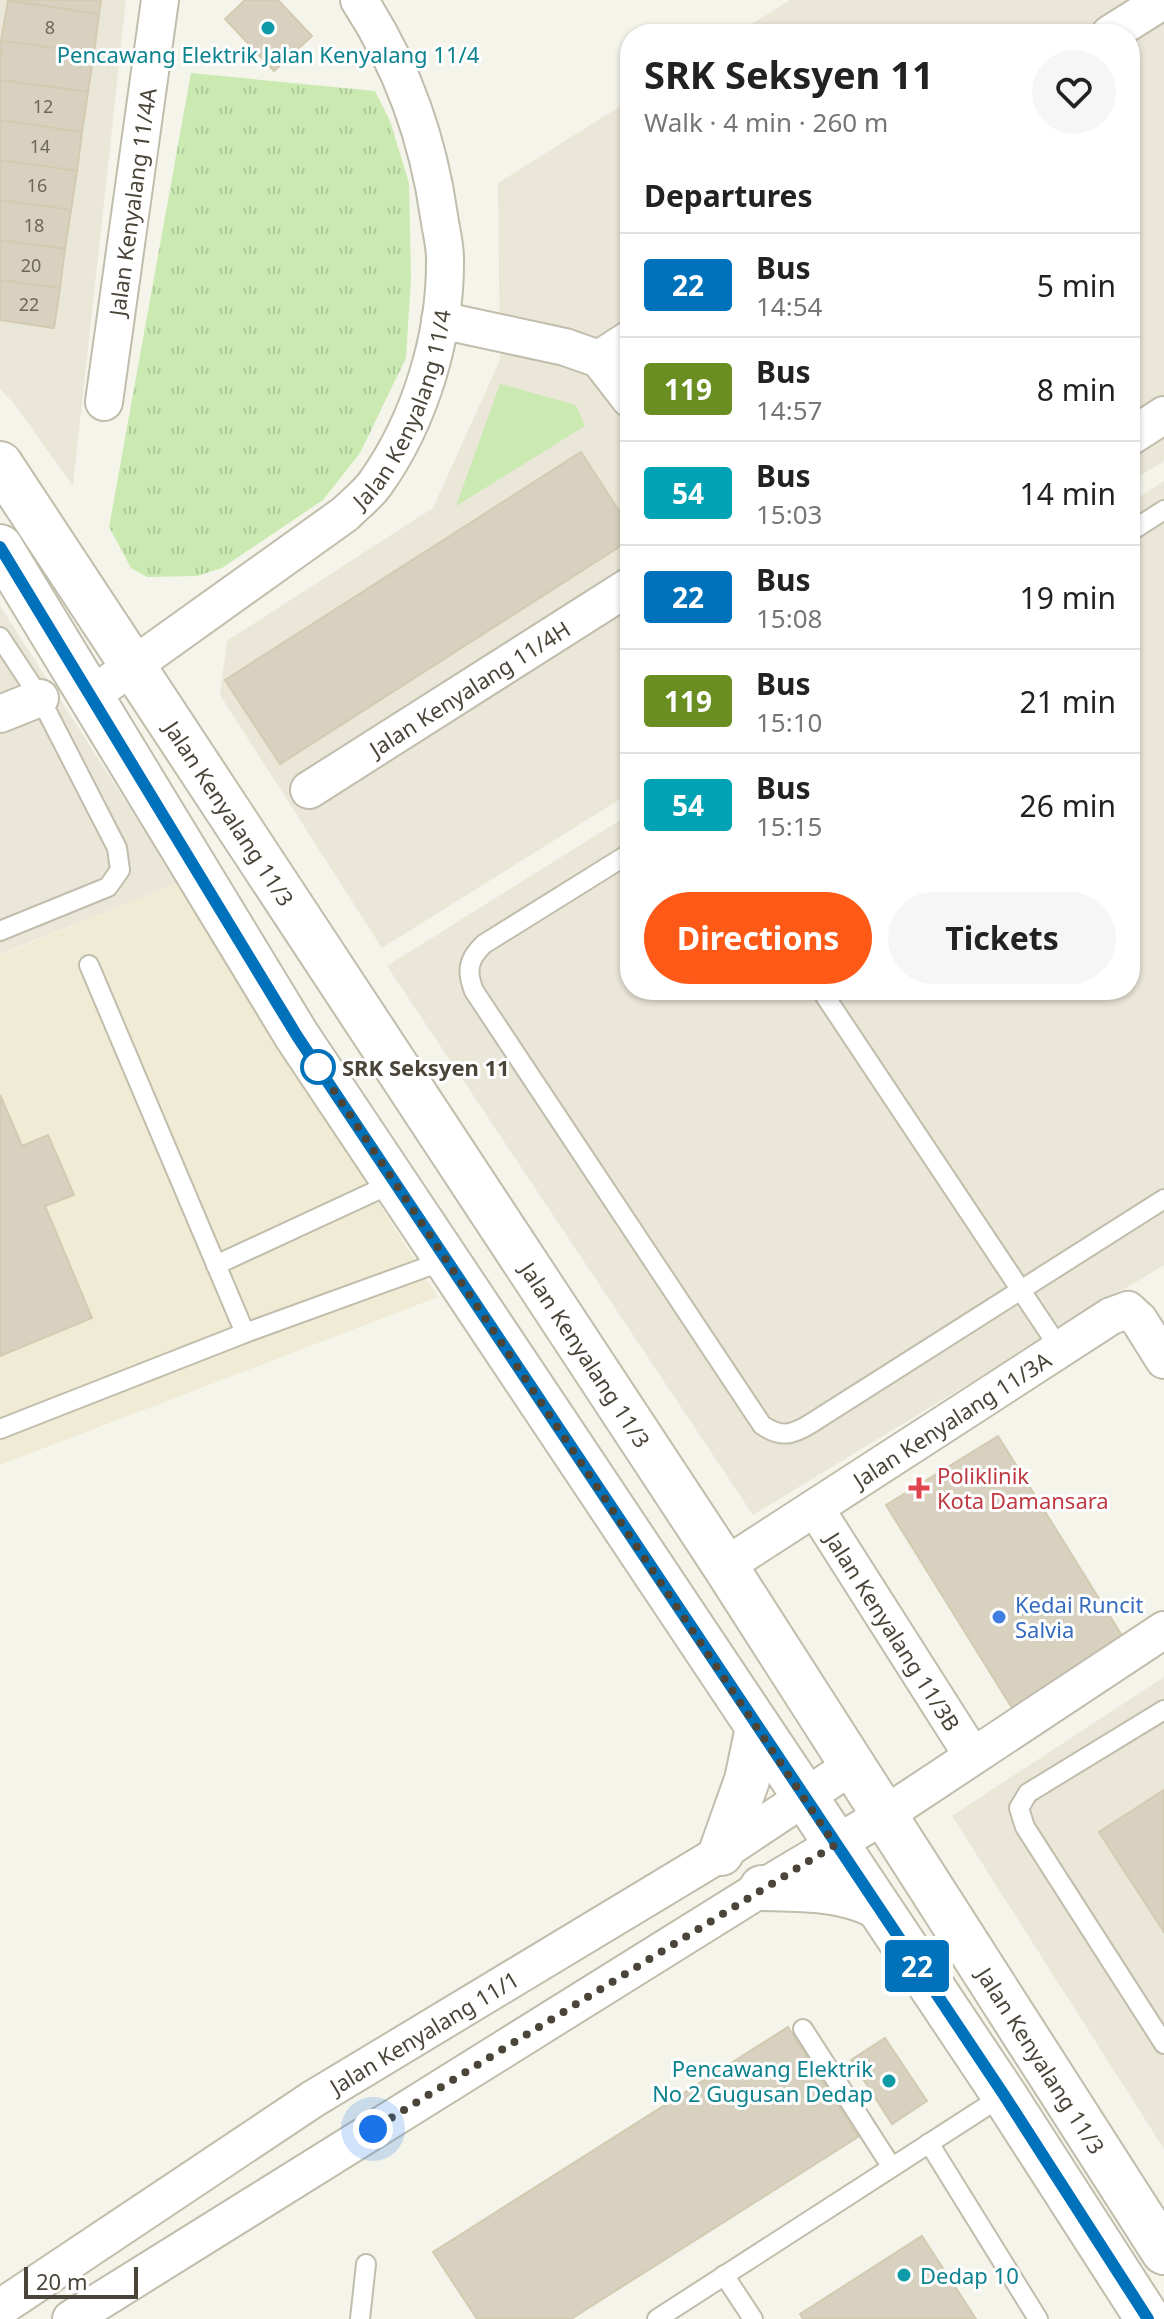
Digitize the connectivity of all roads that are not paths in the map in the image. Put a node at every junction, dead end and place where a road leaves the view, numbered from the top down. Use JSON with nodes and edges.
{"nodes":[{"id":1,"x":160,"y":0,"type":"edge"},
{"id":2,"x":359,"y":0,"type":"edge"},
{"id":3,"x":1164,"y":0,"type":"edge"},
{"id":4,"x":1126,"y":24,"type":"edge"},
{"id":5,"x":440,"y":320,"type":"junction"},
{"id":6,"x":620,"y":345,"type":"edge"},
{"id":7,"x":599,"y":359,"type":"junction"},
{"id":8,"x":620,"y":386,"type":"edge"},
{"id":9,"x":104,"y":402,"type":"dead end"},
{"id":10,"x":1164,"y":415,"type":"edge"},
{"id":11,"x":1140,"y":431,"type":"edge"},
{"id":12,"x":0,"y":464,"type":"edge"},
{"id":13,"x":1164,"y":510,"type":"edge"},
{"id":14,"x":1140,"y":526,"type":"edge"},
{"id":15,"x":0,"y":547,"type":"edge"},
{"id":16,"x":620,"y":592,"type":"edge"},
{"id":17,"x":0,"y":637,"type":"edge"},
{"id":18,"x":135,"y":666,"type":"junction"},
{"id":19,"x":92,"y":695,"type":"junction"},
{"id":20,"x":40,"y":698,"type":"junction"},
{"id":21,"x":0,"y":714,"type":"edge"},
{"id":22,"x":309,"y":790,"type":"dead end"},
{"id":23,"x":620,"y":859,"type":"edge"},
{"id":24,"x":0,"y":931,"type":"edge"},
{"id":25,"x":89,"y":965,"type":"dead end"},
{"id":26,"x":828,"y":1000,"type":"edge"},
{"id":27,"x":395,"y":1182,"type":"junction"},
{"id":28,"x":1164,"y":1199,"type":"edge"},
{"id":29,"x":446,"y":1260,"type":"junction"},
{"id":30,"x":216,"y":1265,"type":"junction"},
{"id":31,"x":1020,"y":1292,"type":"junction"},
{"id":32,"x":245,"y":1333,"type":"junction"},
{"id":33,"x":1060,"y":1349,"type":"junction"},
{"id":34,"x":1164,"y":1360,"type":"edge"},
{"id":35,"x":0,"y":1429,"type":"edge"},
{"id":36,"x":815,"y":1508,"type":"junction"},
{"id":37,"x":725,"y":1566,"type":"junction"},
{"id":38,"x":1164,"y":1630,"type":"edge"},
{"id":39,"x":1164,"y":1710,"type":"edge"},
{"id":40,"x":758,"y":1728,"type":"junction"},
{"id":41,"x":972,"y":1755,"type":"junction"},
{"id":42,"x":853,"y":1765,"type":"junction"},
{"id":43,"x":804,"y":1797,"type":"junction"},
{"id":44,"x":886,"y":1814,"type":"junction"},
{"id":45,"x":835,"y":1845,"type":"junction"},
{"id":46,"x":721,"y":1853,"type":"junction"},
{"id":47,"x":762,"y":1888,"type":"junction"},
{"id":48,"x":877,"y":1906,"type":"junction"},
{"id":49,"x":803,"y":2029,"type":"dead end"},
{"id":50,"x":1164,"y":2044,"type":"edge"},
{"id":51,"x":1004,"y":2095,"type":"junction"},
{"id":52,"x":929,"y":2143,"type":"junction"},
{"id":53,"x":1094,"y":2143,"type":"junction"},
{"id":54,"x":891,"y":2166,"type":"junction"},
{"id":55,"x":1053,"y":2172,"type":"junction"},
{"id":56,"x":1164,"y":2252,"type":"edge"},
{"id":57,"x":366,"y":2264,"type":"dead end"},
{"id":58,"x":724,"y":2275,"type":"junction"},
{"id":59,"x":0,"y":2308,"type":"edge"},
{"id":60,"x":71,"y":2319,"type":"edge"},
{"id":61,"x":360,"y":2319,"type":"edge"},
{"id":62,"x":657,"y":2319,"type":"edge"},
{"id":63,"x":753,"y":2319,"type":"edge"},
{"id":64,"x":1038,"y":2319,"type":"edge"},
{"id":65,"x":1148,"y":2319,"type":"edge"}],
"edges":[{"from":1,"to":9,"type":"street","name":"Jalan Kenyalang 11/4A"},
{"from":2,"to":5,"type":"street","name":"Jalan Kenyalang 11/4"},
{"from":3,"to":4,"type":"street"},
{"from":5,"to":7,"type":"street"},
{"from":5,"to":18,"type":"street","name":"Jalan Kenyalang 11/4"},
{"from":6,"to":7,"type":"street"},
{"from":7,"to":8,"type":"street"},
{"from":10,"to":11,"type":"street"},
{"from":12,"to":18,"type":"street","name":"Jalan Kenyalang 11/3"},
{"from":13,"to":14,"type":"lane"},
{"from":15,"to":19,"type":"street"},
{"from":16,"to":22,"type":"street","name":"Jalan Kenyalang 11/4H"},
{"from":17,"to":20,"type":"lane"},
{"from":18,"to":19,"type":"street","name":"Jalan Kenyalang 11/4"},
{"from":18,"to":37,"type":"street","name":"Jalan Kenyalang 11/3"},
{"from":19,"to":27,"type":"street"},
{"from":20,"to":21,"type":"street"},
{"from":20,"to":24,"type":"lane"},
{"from":23,"to":31,"type":"lane"},
{"from":25,"to":30,"type":"lane"},
{"from":26,"to":31,"type":"lane"},
{"from":27,"to":29,"type":"street"},
{"from":27,"to":30,"type":"lane"},
{"from":28,"to":31,"type":"lane"},
{"from":29,"to":32,"type":"lane"},
{"from":29,"to":40,"type":"street"},
{"from":30,"to":32,"type":"lane"},
{"from":31,"to":33,"type":"lane"},
{"from":32,"to":35,"type":"lane"},
{"from":33,"to":34,"type":"street","name":"Jalan Kenyalang 11/3A"},
{"from":33,"to":36,"type":"street","name":"Jalan Kenyalang 11/3A"},
{"from":36,"to":37,"type":"street","name":"Jalan Kenyalang 11/3A"},
{"from":36,"to":41,"type":"street","name":"Jalan Kenyalang 11/3B"},
{"from":37,"to":42,"type":"street","name":"Jalan Kenyalang 11/3"},
{"from":38,"to":41,"type":"street"},
{"from":39,"to":50,"type":"lane"},
{"from":40,"to":43,"type":"street"},
{"from":40,"to":46,"type":"street"},
{"from":41,"to":44,"type":"street"},
{"from":42,"to":43,"type":"street","name":"Jalan Kenyalang 11/1"},
{"from":42,"to":44,"type":"street","name":"Jalan Kenyalang 11/3"},
{"from":43,"to":45,"type":"street"},
{"from":43,"to":46,"type":"street","name":"Jalan Kenyalang 11/1"},
{"from":44,"to":45,"type":"street"},
{"from":44,"to":53,"type":"street","name":"Jalan Kenyalang 11/3"},
{"from":45,"to":47,"type":"street"},
{"from":45,"to":48,"type":"street"},
{"from":46,"to":59,"type":"street","name":"Jalan Kenyalang 11/1"},
{"from":47,"to":48,"type":"street"},
{"from":47,"to":60,"type":"street"},
{"from":48,"to":51,"type":"street"},
{"from":49,"to":54,"type":"lane"},
{"from":51,"to":52,"type":"lane"},
{"from":51,"to":55,"type":"street"},
{"from":52,"to":54,"type":"lane"},
{"from":52,"to":64,"type":"lane"},
{"from":53,"to":55,"type":"street"},
{"from":53,"to":56,"type":"street","name":"Jalan Kenyalang 11/3"},
{"from":54,"to":58,"type":"lane"},
{"from":55,"to":65,"type":"street"},
{"from":57,"to":61,"type":"lane"},
{"from":58,"to":62,"type":"lane"},
{"from":58,"to":63,"type":"lane"}]}
